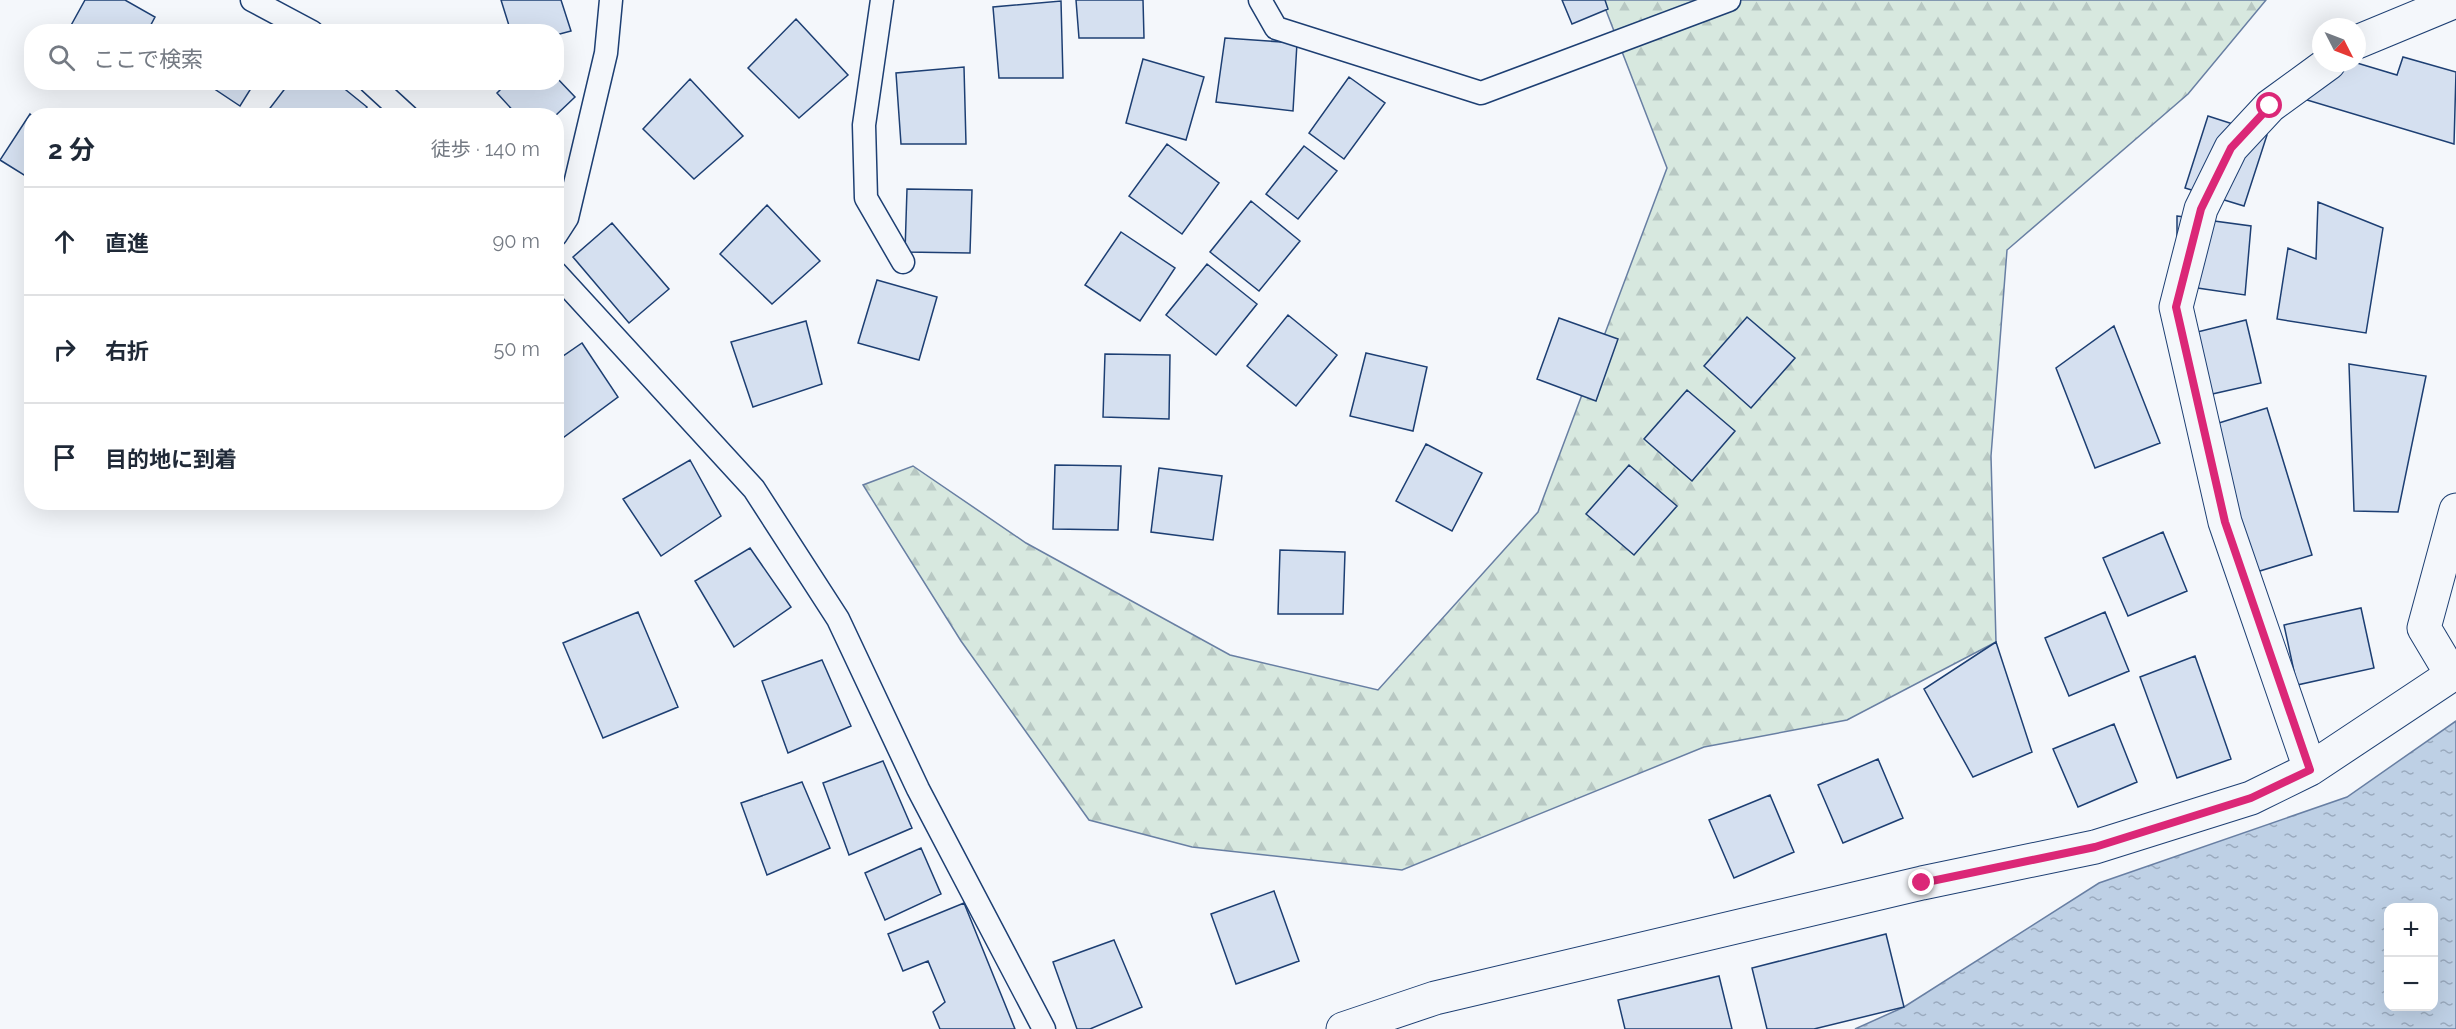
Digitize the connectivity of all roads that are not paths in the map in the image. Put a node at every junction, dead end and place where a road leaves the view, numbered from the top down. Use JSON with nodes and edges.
{"nodes":[{"id":1,"x":252,"y":0,"type":"edge"},
{"id":2,"x":611,"y":0,"type":"edge"},
{"id":3,"x":882,"y":0,"type":"edge"},
{"id":4,"x":1260,"y":0,"type":"edge"},
{"id":5,"x":1730,"y":0,"type":"edge"},
{"id":6,"x":2456,"y":2,"type":"edge"},
{"id":7,"x":297,"y":24,"type":"edge"},
{"id":8,"x":2366,"y":38,"type":"edge"},
{"id":9,"x":2317,"y":72,"type":"edge"},
{"id":10,"x":379,"y":90,"type":"edge"},
{"id":11,"x":399,"y":108,"type":"edge"},
{"id":12,"x":564,"y":223,"type":"edge"},
{"id":13,"x":903,"y":262,"type":"dead end"},
{"id":14,"x":564,"y":282,"type":"edge"},
{"id":15,"x":2456,"y":510,"type":"edge"},
{"id":16,"x":2454,"y":674,"type":"edge"},
{"id":17,"x":2310,"y":770,"type":"junction"},
{"id":18,"x":1044,"y":1029,"type":"edge"},
{"id":19,"x":1342,"y":1029,"type":"edge"}],
"edges":[{"from":1,"to":7,"type":"lane"},
{"from":2,"to":12,"type":"lane"},
{"from":3,"to":13,"type":"lane"},
{"from":4,"to":5,"type":"lane"},
{"from":6,"to":8,"type":"street"},
{"from":9,"to":17,"type":"street"},
{"from":10,"to":11,"type":"lane"},
{"from":14,"to":18,"type":"lane"},
{"from":15,"to":16,"type":"street"},
{"from":16,"to":17,"type":"street"},
{"from":17,"to":19,"type":"street"}]}
